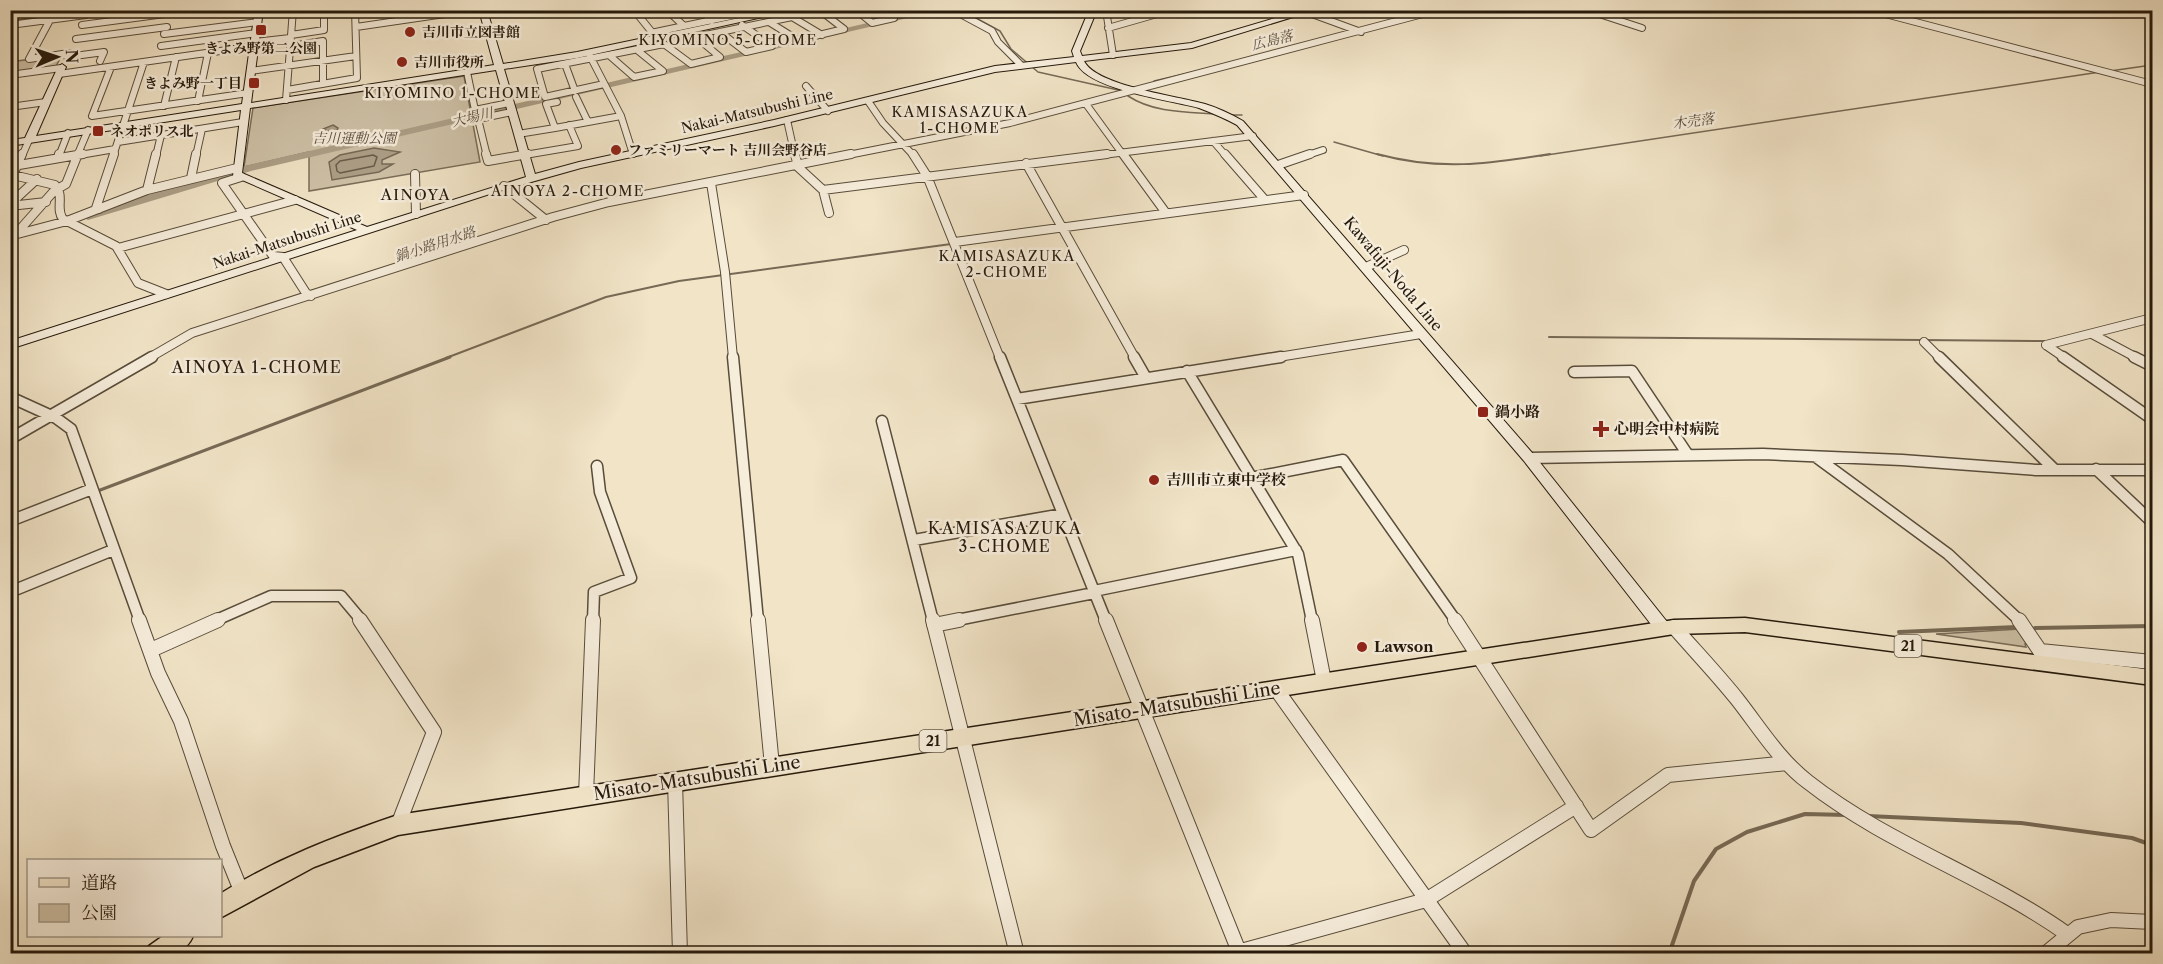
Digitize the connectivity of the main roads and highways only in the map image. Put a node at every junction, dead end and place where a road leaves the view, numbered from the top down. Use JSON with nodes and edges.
{"nodes":[{"id":1,"x":483,"y":10,"type":"edge"},
{"id":2,"x":791,"y":10,"type":"edge"},
{"id":3,"x":1094,"y":10,"type":"edge"},
{"id":4,"x":1306,"y":11,"type":"edge"},
{"id":5,"x":258,"y":15,"type":"edge"},
{"id":6,"x":737,"y":18,"type":"edge"},
{"id":7,"x":1077,"y":59,"type":"junction"},
{"id":8,"x":499,"y":67,"type":"junction"},
{"id":9,"x":61,"y":70,"type":"road end"},
{"id":10,"x":246,"y":106,"type":"junction"},
{"id":11,"x":29,"y":140,"type":"junction"},
{"id":12,"x":10,"y":143,"type":"edge"},
{"id":13,"x":531,"y":178,"type":"junction"},
{"id":14,"x":363,"y":232,"type":"junction"},
{"id":15,"x":10,"y":345,"type":"edge"},
{"id":16,"x":1668,"y":628,"type":"junction"},
{"id":17,"x":2152,"y":678,"type":"edge"},
{"id":18,"x":222,"y":906,"type":"edge"},
{"id":19,"x":181,"y":937,"type":"edge"},
{"id":20,"x":158,"y":954,"type":"edge"}],
"edges":[{"from":1,"to":8,"type":"main road"},
{"from":2,"to":6,"type":"main road"},
{"from":3,"to":7,"type":"main road"},
{"from":4,"to":7,"type":"main road","name":"Nakai-Matsubushi Line"},
{"from":5,"to":10,"type":"main road"},
{"from":6,"to":8,"type":"main road"},
{"from":7,"to":13,"type":"main road","name":"Nakai-Matsubushi Line"},
{"from":7,"to":16,"type":"main road","name":"Kawafuji-Noda Line"},
{"from":8,"to":10,"type":"main road"},
{"from":8,"to":13,"type":"main road"},
{"from":9,"to":11,"type":"main road"},
{"from":10,"to":11,"type":"main road"},
{"from":10,"to":14,"type":"main road"},
{"from":11,"to":12,"type":"main road"},
{"from":13,"to":14,"type":"main road","name":"Nakai-Matsubushi Line"},
{"from":14,"to":15,"type":"main road","name":"Nakai-Matsubushi Line"},
{"from":16,"to":17,"type":"main road","name":"Misato-Matsubushi Line","number":"21"},
{"from":16,"to":18,"type":"main road","name":"Misato-Matsubushi Line","number":"21"},
{"from":19,"to":20,"type":"main road"}]}
